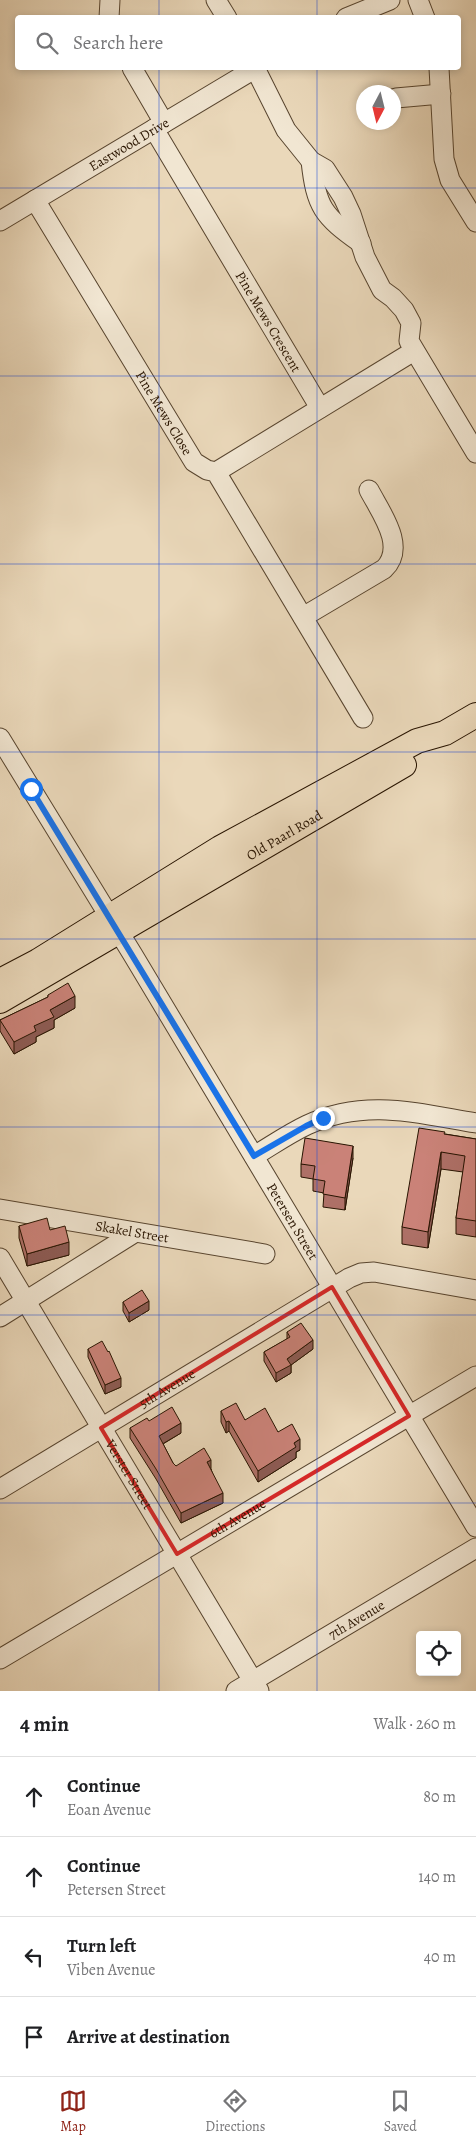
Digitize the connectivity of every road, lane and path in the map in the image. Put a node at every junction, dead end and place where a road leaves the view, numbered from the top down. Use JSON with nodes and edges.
{"nodes":[{"id":1,"x":110,"y":0,"type":"edge"},
{"id":2,"x":216,"y":0,"type":"edge"},
{"id":3,"x":390,"y":0,"type":"edge"},
{"id":4,"x":418,"y":0,"type":"edge"},
{"id":5,"x":109,"y":15,"type":"edge"},
{"id":6,"x":224,"y":15,"type":"edge"},
{"id":7,"x":353,"y":15,"type":"edge"},
{"id":8,"x":424,"y":15,"type":"edge"},
{"id":9,"x":133,"y":70,"type":"edge"},
{"id":10,"x":253,"y":70,"type":"edge"},
{"id":11,"x":257,"y":70,"type":"edge"},
{"id":12,"x":439,"y":70,"type":"edge"},
{"id":13,"x":440,"y":94,"type":"junction"},
{"id":14,"x":401,"y":98,"type":"edge"},
{"id":15,"x":159,"y":126,"type":"junction"},
{"id":16,"x":311,"y":160,"type":"junction"},
{"id":17,"x":343,"y":197,"type":"junction"},
{"id":18,"x":35,"y":200,"type":"junction"},
{"id":19,"x":324,"y":210,"type":"junction"},
{"id":20,"x":0,"y":221,"type":"edge"},
{"id":21,"x":476,"y":222,"type":"edge"},
{"id":22,"x":361,"y":243,"type":"junction"},
{"id":23,"x":414,"y":350,"type":"junction"},
{"id":24,"x":320,"y":408,"type":"junction"},
{"id":25,"x":476,"y":453,"type":"edge"},
{"id":26,"x":216,"y":472,"type":"junction"},
{"id":27,"x":369,"y":490,"type":"dead end"},
{"id":28,"x":303,"y":617,"type":"junction"},
{"id":29,"x":476,"y":715,"type":"edge"},
{"id":30,"x":363,"y":718,"type":"dead end"},
{"id":31,"x":0,"y":738,"type":"edge"},
{"id":32,"x":113,"y":924,"type":"junction"},
{"id":33,"x":0,"y":981,"type":"edge"},
{"id":34,"x":0,"y":1001,"type":"edge"},
{"id":35,"x":476,"y":1123,"type":"edge"},
{"id":36,"x":254,"y":1156,"type":"junction"},
{"id":37,"x":0,"y":1209,"type":"edge"},
{"id":38,"x":134,"y":1233,"type":"junction"},
{"id":39,"x":265,"y":1254,"type":"dead end"},
{"id":40,"x":0,"y":1258,"type":"edge"},
{"id":41,"x":332,"y":1287,"type":"junction"},
{"id":42,"x":476,"y":1290,"type":"edge"},
{"id":43,"x":26,"y":1301,"type":"junction"},
{"id":44,"x":0,"y":1316,"type":"edge"},
{"id":45,"x":476,"y":1376,"type":"edge"},
{"id":46,"x":409,"y":1416,"type":"junction"},
{"id":47,"x":102,"y":1428,"type":"junction"},
{"id":48,"x":0,"y":1488,"type":"edge"},
{"id":49,"x":476,"y":1527,"type":"edge"},
{"id":50,"x":476,"y":1548,"type":"edge"},
{"id":51,"x":177,"y":1554,"type":"junction"},
{"id":52,"x":0,"y":1659,"type":"edge"},
{"id":53,"x":256,"y":1686,"type":"edge"},
{"id":54,"x":236,"y":1691,"type":"edge"}],
"edges":[{"from":1,"to":5,"type":"street"},
{"from":2,"to":6,"type":"street"},
{"from":3,"to":7,"type":"street"},
{"from":4,"to":8,"type":"street"},
{"from":9,"to":15,"type":"street","name":"Pine Mews Crescent"},
{"from":10,"to":15,"type":"street","name":"Eastwood Drive"},
{"from":11,"to":16,"type":"street"},
{"from":12,"to":13,"type":"street"},
{"from":13,"to":14,"type":"street"},
{"from":13,"to":21,"type":"street"},
{"from":15,"to":18,"type":"street","name":"Eastwood Drive"},
{"from":15,"to":24,"type":"street","name":"Pine Mews Crescent"},
{"from":16,"to":17,"type":"street"},
{"from":16,"to":19,"type":"street"},
{"from":17,"to":19,"type":"street"},
{"from":17,"to":22,"type":"street"},
{"from":18,"to":20,"type":"street","name":"Eastwood Drive"},
{"from":18,"to":26,"type":"street","name":"Pine Mews Close"},
{"from":19,"to":22,"type":"street"},
{"from":22,"to":23,"type":"street"},
{"from":23,"to":24,"type":"street"},
{"from":23,"to":25,"type":"street"},
{"from":24,"to":26,"type":"street"},
{"from":26,"to":28,"type":"street"},
{"from":27,"to":28,"type":"street"},
{"from":28,"to":30,"type":"street"},
{"from":29,"to":32,"type":"main road","name":"Old Paarl Road"},
{"from":31,"to":32,"type":"street","name":"Petersen Street"},
{"from":32,"to":33,"type":"main road"},
{"from":32,"to":34,"type":"main road"},
{"from":32,"to":36,"type":"street","name":"Petersen Street"},
{"from":35,"to":36,"type":"street"},
{"from":36,"to":41,"type":"street","name":"Petersen Street"},
{"from":37,"to":38,"type":"street","name":"Skakel Street"},
{"from":38,"to":39,"type":"street","name":"Skakel Street"},
{"from":38,"to":43,"type":"street"},
{"from":40,"to":43,"type":"street","name":"Verster Street"},
{"from":41,"to":42,"type":"street"},
{"from":41,"to":46,"type":"street","name":"Petersen Street"},
{"from":41,"to":47,"type":"street","name":"5th Avenue"},
{"from":43,"to":44,"type":"street"},
{"from":43,"to":47,"type":"street","name":"Verster Street"},
{"from":45,"to":46,"type":"street","name":"6th Avenue"},
{"from":46,"to":49,"type":"street","name":"Petersen Street"},
{"from":46,"to":51,"type":"street","name":"6th Avenue"},
{"from":47,"to":48,"type":"street","name":"5th Avenue"},
{"from":47,"to":51,"type":"street","name":"Verster Street"},
{"from":50,"to":53,"type":"street","name":"7th Avenue"},
{"from":51,"to":52,"type":"street","name":"6th Avenue"},
{"from":51,"to":53,"type":"street","name":"Verster Street"},
{"from":53,"to":54,"type":"street","name":"7th Avenue"}]}
